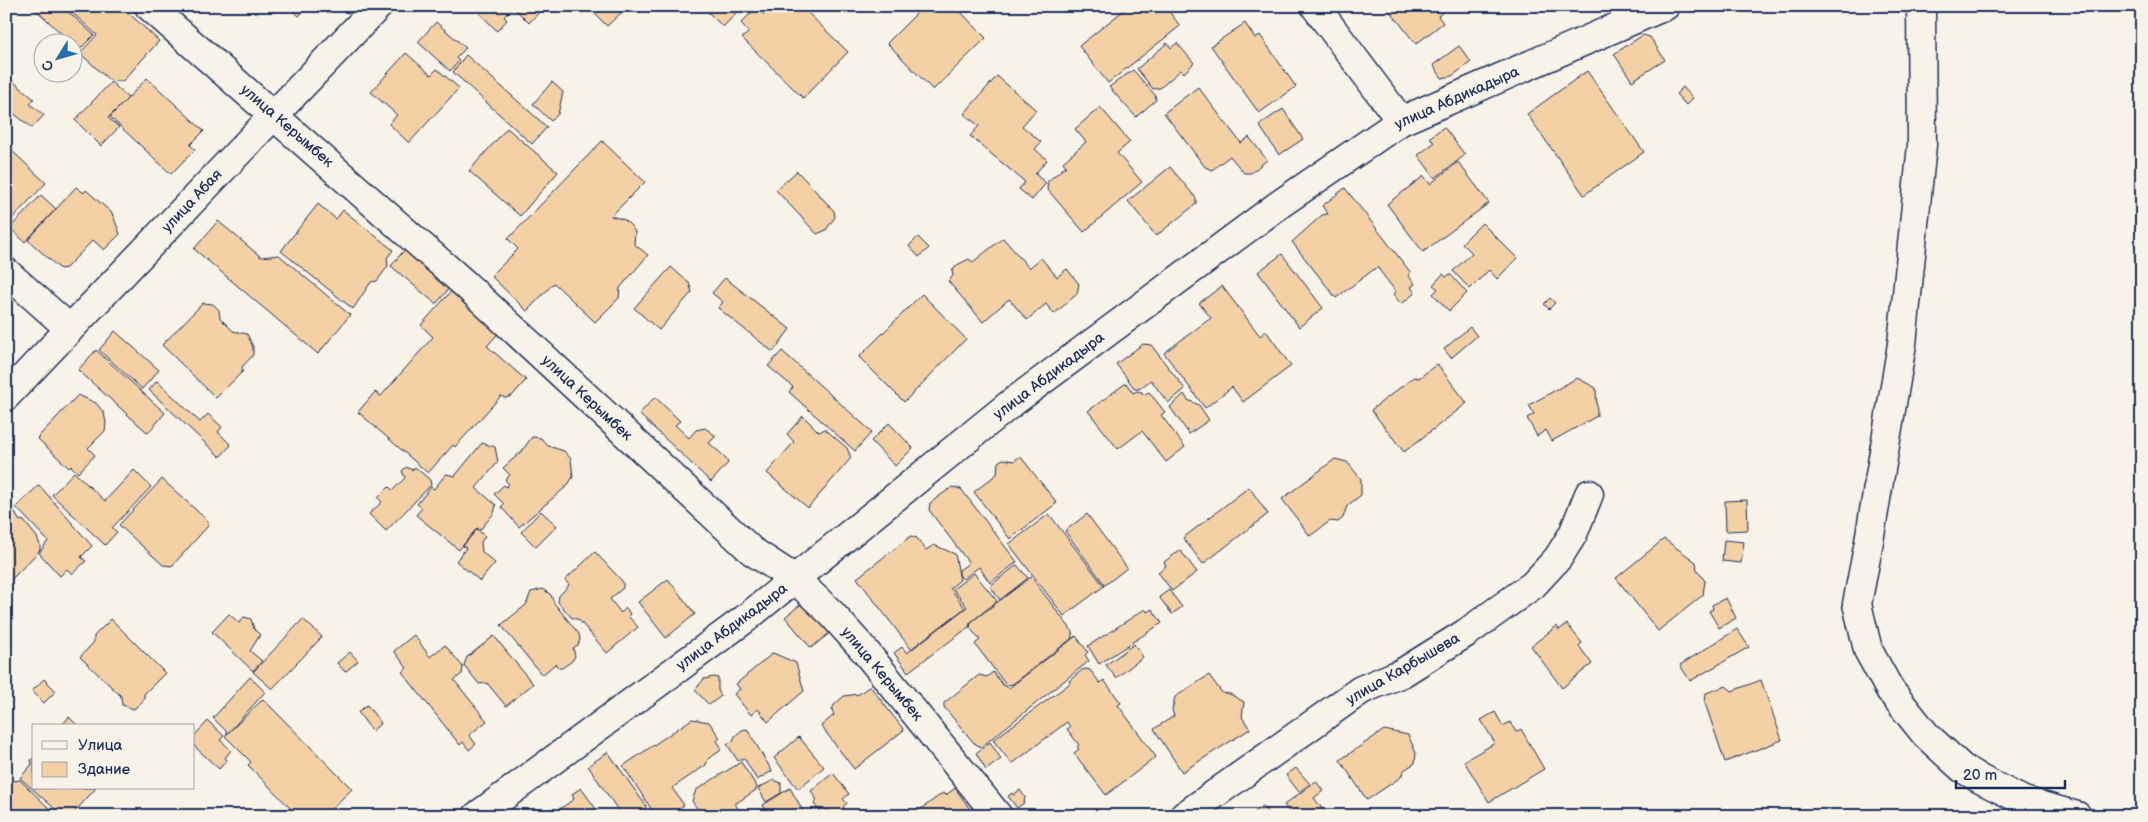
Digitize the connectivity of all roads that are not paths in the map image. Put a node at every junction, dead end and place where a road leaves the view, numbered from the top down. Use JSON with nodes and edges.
{"nodes":[{"id":1,"x":149,"y":6,"type":"edge"},
{"id":2,"x":378,"y":6,"type":"edge"},
{"id":3,"x":1314,"y":6,"type":"edge"},
{"id":4,"x":1665,"y":6,"type":"edge"},
{"id":5,"x":1921,"y":6,"type":"edge"},
{"id":6,"x":274,"y":114,"type":"junction"},
{"id":7,"x":1401,"y":121,"type":"junction"},
{"id":8,"x":6,"y":272,"type":"edge"},
{"id":9,"x":70,"y":329,"type":"junction"},
{"id":10,"x":6,"y":396,"type":"edge"},
{"id":11,"x":1589,"y":494,"type":"dead end"},
{"id":12,"x":796,"y":578,"type":"junction"},
{"id":13,"x":477,"y":816,"type":"edge"},
{"id":14,"x":998,"y":816,"type":"edge"},
{"id":15,"x":1184,"y":816,"type":"edge"},
{"id":16,"x":2077,"y":816,"type":"edge"}],
"edges":[{"from":1,"to":6,"type":"street","name":"улица Керымбек"},
{"from":2,"to":6,"type":"street","name":"улица Абая"},
{"from":3,"to":7,"type":"street"},
{"from":4,"to":7,"type":"street","name":"улица Абдикадыра"},
{"from":5,"to":16,"type":"street"},
{"from":6,"to":9,"type":"street","name":"улица Абая"},
{"from":6,"to":12,"type":"street","name":"улица Керымбек"},
{"from":7,"to":12,"type":"street","name":"улица Абдикадыра"},
{"from":8,"to":9,"type":"street"},
{"from":9,"to":10,"type":"street","name":"улица Абая"},
{"from":11,"to":15,"type":"street","name":"улица Карбышева"},
{"from":12,"to":13,"type":"street","name":"улица Абдикадыра"},
{"from":12,"to":14,"type":"street","name":"улица Керымбек"}]}
